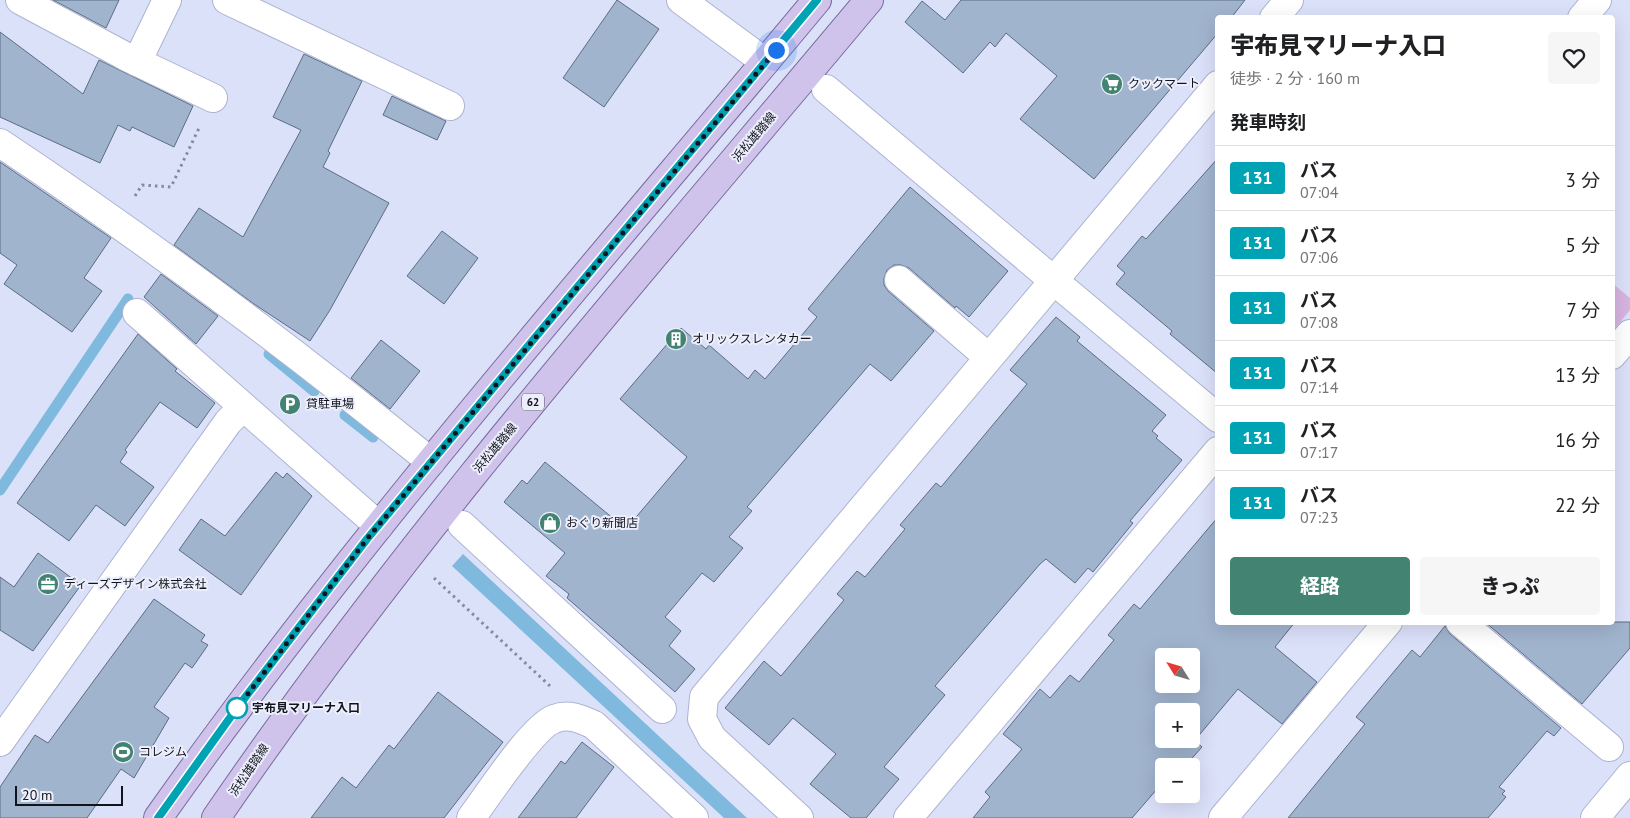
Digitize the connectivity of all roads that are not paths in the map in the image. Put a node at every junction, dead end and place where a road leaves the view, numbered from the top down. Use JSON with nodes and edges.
{"nodes":[{"id":1,"x":20,"y":0,"type":"edge"},
{"id":2,"x":167,"y":0,"type":"edge"},
{"id":3,"x":227,"y":0,"type":"edge"},
{"id":4,"x":680,"y":0,"type":"edge"},
{"id":5,"x":817,"y":0,"type":"edge"},
{"id":6,"x":869,"y":0,"type":"edge"},
{"id":7,"x":1289,"y":0,"type":"edge"},
{"id":8,"x":1597,"y":0,"type":"edge"},
{"id":9,"x":1276,"y":15,"type":"edge"},
{"id":10,"x":1584,"y":15,"type":"edge"},
{"id":11,"x":137,"y":62,"type":"junction"},
{"id":12,"x":765,"y":62,"type":"junction"},
{"id":13,"x":826,"y":88,"type":"dead end"},
{"id":14,"x":1215,"y":88,"type":"edge"},
{"id":15,"x":213,"y":98,"type":"road end"},
{"id":16,"x":450,"y":106,"type":"dead end"},
{"id":17,"x":0,"y":143,"type":"edge"},
{"id":18,"x":899,"y":280,"type":"dead end"},
{"id":19,"x":1053,"y":280,"type":"junction"},
{"id":20,"x":137,"y":313,"type":"dead end"},
{"id":21,"x":1630,"y":334,"type":"edge"},
{"id":22,"x":1615,"y":352,"type":"edge"},
{"id":23,"x":988,"y":357,"type":"junction"},
{"id":24,"x":243,"y":407,"type":"junction"},
{"id":25,"x":1215,"y":415,"type":"edge"},
{"id":26,"x":1215,"y":455,"type":"edge"},
{"id":27,"x":431,"y":462,"type":"junction"},
{"id":28,"x":462,"y":525,"type":"dead end"},
{"id":29,"x":379,"y":526,"type":"junction"},
{"id":30,"x":1385,"y":625,"type":"edge"},
{"id":31,"x":1464,"y":625,"type":"edge"},
{"id":32,"x":662,"y":709,"type":"dead end"},
{"id":33,"x":0,"y":742,"type":"edge"},
{"id":34,"x":1609,"y":747,"type":"dead end"},
{"id":35,"x":1630,"y":776,"type":"edge"},
{"id":36,"x":158,"y":818,"type":"edge"},
{"id":37,"x":216,"y":818,"type":"edge"},
{"id":38,"x":471,"y":818,"type":"edge"},
{"id":39,"x":694,"y":818,"type":"edge"},
{"id":40,"x":799,"y":818,"type":"edge"},
{"id":41,"x":908,"y":818,"type":"edge"},
{"id":42,"x":1223,"y":818,"type":"edge"},
{"id":43,"x":1594,"y":818,"type":"edge"}],
"edges":[{"from":1,"to":11,"type":"street"},
{"from":2,"to":11,"type":"street"},
{"from":3,"to":16,"type":"street"},
{"from":4,"to":12,"type":"street"},
{"from":5,"to":12,"type":"main road"},
{"from":6,"to":37,"type":"main road","name":"浜松雄踏線","number":"62"},
{"from":7,"to":9,"type":"street"},
{"from":8,"to":10,"type":"street"},
{"from":11,"to":15,"type":"street"},
{"from":12,"to":27,"type":"main road"},
{"from":13,"to":19,"type":"street"},
{"from":14,"to":19,"type":"street"},
{"from":17,"to":27,"type":"street"},
{"from":18,"to":23,"type":"street"},
{"from":19,"to":23,"type":"street"},
{"from":19,"to":25,"type":"street"},
{"from":20,"to":24,"type":"street"},
{"from":21,"to":22,"type":"street"},
{"from":23,"to":40,"type":"street"},
{"from":24,"to":29,"type":"street"},
{"from":24,"to":33,"type":"street"},
{"from":26,"to":41,"type":"street"},
{"from":27,"to":29,"type":"main road"},
{"from":28,"to":32,"type":"street"},
{"from":29,"to":36,"type":"main road"},
{"from":30,"to":42,"type":"street"},
{"from":31,"to":34,"type":"street"},
{"from":35,"to":43,"type":"street"},
{"from":38,"to":39,"type":"street"}]}
